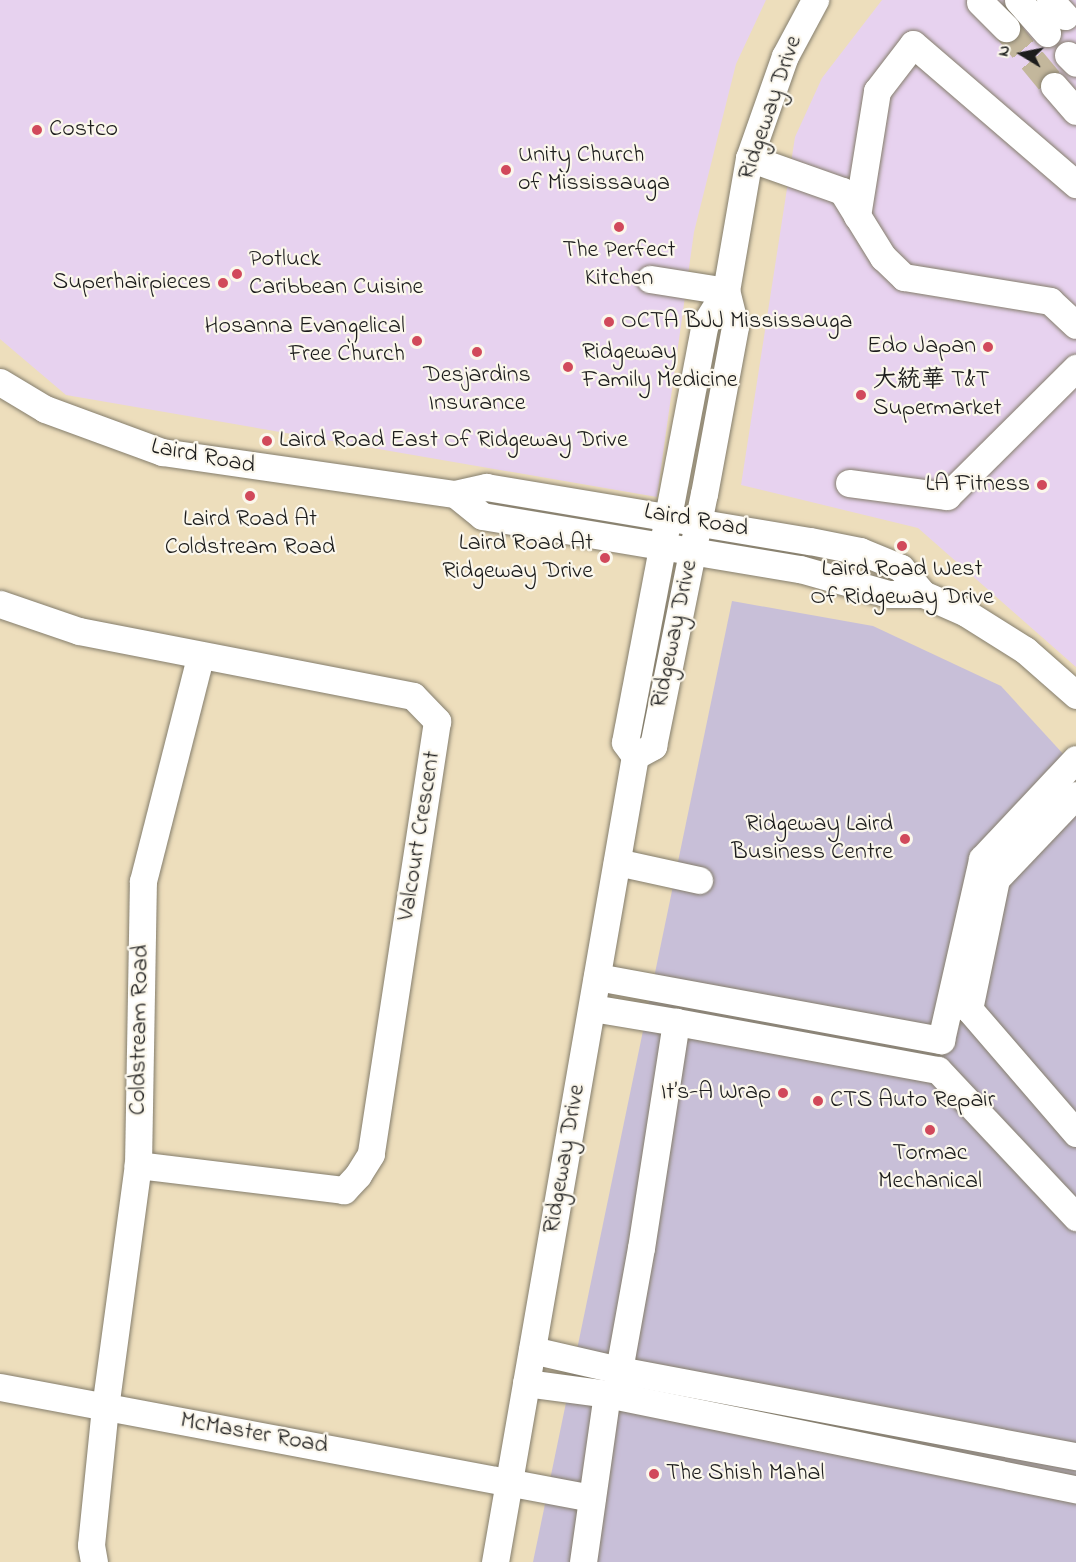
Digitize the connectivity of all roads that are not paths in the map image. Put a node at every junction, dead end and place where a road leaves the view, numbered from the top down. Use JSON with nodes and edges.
{"nodes":[{"id":1,"x":815,"y":0,"type":"edge"},
{"id":2,"x":1018,"y":0,"type":"edge"},
{"id":3,"x":980,"y":1,"type":"edge"},
{"id":4,"x":1054,"y":16,"type":"edge"},
{"id":5,"x":1006,"y":28,"type":"tunnel mouth"},
{"id":6,"x":1054,"y":86,"type":"tunnel mouth"},
{"id":7,"x":1076,"y":111,"type":"edge"},
{"id":8,"x":749,"y":158,"type":"junction"},
{"id":9,"x":1076,"y":184,"type":"edge"},
{"id":10,"x":857,"y":216,"type":"junction"},
{"id":11,"x":650,"y":279,"type":"dead end"},
{"id":12,"x":726,"y":291,"type":"junction"},
{"id":13,"x":1076,"y":325,"type":"edge"},
{"id":14,"x":1076,"y":368,"type":"edge"},
{"id":15,"x":0,"y":382,"type":"edge"},
{"id":16,"x":849,"y":483,"type":"dead end"},
{"id":17,"x":454,"y":494,"type":"junction"},
{"id":18,"x":669,"y":516,"type":"junction"},
{"id":19,"x":699,"y":521,"type":"junction"},
{"id":20,"x":663,"y":545,"type":"junction"},
{"id":21,"x":693,"y":550,"type":"junction"},
{"id":22,"x":922,"y":594,"type":"junction"},
{"id":23,"x":0,"y":604,"type":"edge"},
{"id":24,"x":200,"y":658,"type":"junction"},
{"id":25,"x":1076,"y":695,"type":"edge"},
{"id":26,"x":635,"y":756,"type":"junction"},
{"id":27,"x":1076,"y":759,"type":"edge"},
{"id":28,"x":1076,"y":795,"type":"edge"},
{"id":29,"x":617,"y":862,"type":"junction"},
{"id":30,"x":699,"y":880,"type":"dead end"},
{"id":31,"x":597,"y":977,"type":"junction"},
{"id":32,"x":592,"y":1008,"type":"junction"},
{"id":33,"x":676,"y":1022,"type":"junction"},
{"id":34,"x":1076,"y":1133,"type":"edge"},
{"id":35,"x":138,"y":1165,"type":"junction"},
{"id":36,"x":1076,"y":1217,"type":"edge"},
{"id":37,"x":532,"y":1350,"type":"junction"},
{"id":38,"x":619,"y":1370,"type":"junction"},
{"id":39,"x":526,"y":1383,"type":"junction"},
{"id":40,"x":0,"y":1387,"type":"edge"},
{"id":41,"x":607,"y":1394,"type":"junction"},
{"id":42,"x":105,"y":1408,"type":"junction"},
{"id":43,"x":1076,"y":1456,"type":"edge"},
{"id":44,"x":509,"y":1478,"type":"junction"},
{"id":45,"x":1076,"y":1488,"type":"edge"},
{"id":46,"x":592,"y":1498,"type":"junction"},
{"id":47,"x":94,"y":1562,"type":"edge"},
{"id":48,"x":495,"y":1562,"type":"edge"},
{"id":49,"x":583,"y":1562,"type":"edge"}],
"edges":[{"from":1,"to":8,"type":"street","name":"Ridgeway Drive"},
{"from":2,"to":4,"type":"street"},
{"from":3,"to":5,"type":"street"},
{"from":6,"to":7,"type":"street"},
{"from":8,"to":10,"type":"street"},
{"from":8,"to":12,"type":"street","name":"Ridgeway Drive"},
{"from":9,"to":10,"type":"street"},
{"from":10,"to":13,"type":"street"},
{"from":11,"to":12,"type":"street"},
{"from":12,"to":18,"type":"street","name":"Ridgeway Drive"},
{"from":12,"to":19,"type":"street","name":"Ridgeway Drive"},
{"from":14,"to":16,"type":"street"},
{"from":15,"to":17,"type":"street","name":"Laird Road"},
{"from":17,"to":18,"type":"street","name":"Laird Road"},
{"from":17,"to":20,"type":"street","name":"Laird Road"},
{"from":18,"to":19,"type":"street","name":"Laird Road"},
{"from":18,"to":20,"type":"street","name":"Ridgeway Drive"},
{"from":19,"to":21,"type":"street","name":"Ridgeway Drive"},
{"from":19,"to":22,"type":"street","name":"Laird Road"},
{"from":20,"to":21,"type":"street","name":"Laird Road"},
{"from":20,"to":26,"type":"street","name":"Ridgeway Drive"},
{"from":21,"to":22,"type":"street","name":"Laird Road"},
{"from":21,"to":26,"type":"street","name":"Ridgeway Drive"},
{"from":22,"to":25,"type":"street","name":"Laird Road"},
{"from":23,"to":24,"type":"street","name":"Valcourt Crescent"},
{"from":24,"to":35,"type":"street","name":"Coldstream Road"},
{"from":24,"to":35,"type":"street","name":"Valcourt Crescent"},
{"from":26,"to":29,"type":"street","name":"Ridgeway Drive"},
{"from":27,"to":31,"type":"street"},
{"from":28,"to":34,"type":"street"},
{"from":29,"to":30,"type":"street"},
{"from":29,"to":31,"type":"street","name":"Ridgeway Drive"},
{"from":31,"to":32,"type":"street","name":"Ridgeway Drive"},
{"from":32,"to":33,"type":"street"},
{"from":32,"to":37,"type":"street","name":"Ridgeway Drive"},
{"from":33,"to":36,"type":"street"},
{"from":33,"to":38,"type":"street"},
{"from":35,"to":42,"type":"street","name":"Coldstream Road"},
{"from":37,"to":38,"type":"street"},
{"from":37,"to":39,"type":"street","name":"Ridgeway Drive"},
{"from":38,"to":43,"type":"street"},
{"from":39,"to":41,"type":"street"},
{"from":39,"to":44,"type":"street","name":"Ridgeway Drive"},
{"from":40,"to":42,"type":"street","name":"McMaster Road"},
{"from":41,"to":45,"type":"street"},
{"from":41,"to":46,"type":"street"},
{"from":42,"to":44,"type":"street","name":"McMaster Road"},
{"from":42,"to":47,"type":"street","name":"Coldstream Road"},
{"from":44,"to":46,"type":"street","name":"McMaster Road"},
{"from":44,"to":48,"type":"street","name":"Ridgeway Drive"},
{"from":46,"to":49,"type":"street"}]}
